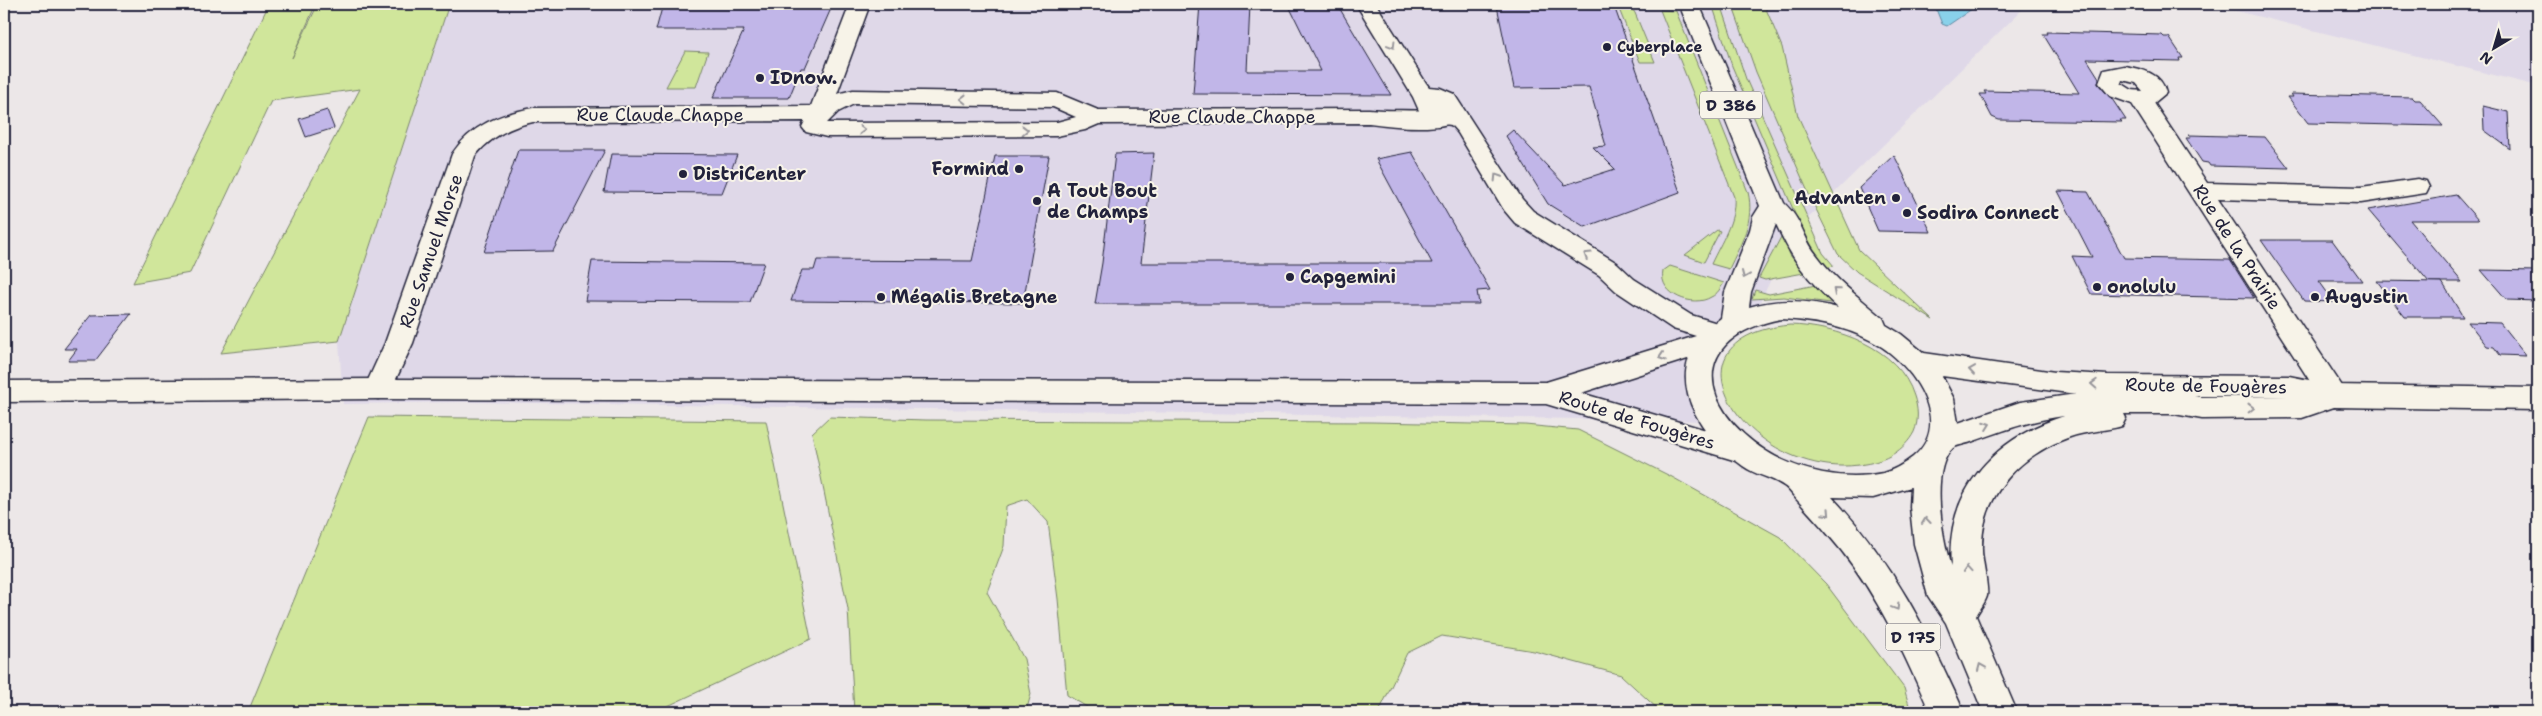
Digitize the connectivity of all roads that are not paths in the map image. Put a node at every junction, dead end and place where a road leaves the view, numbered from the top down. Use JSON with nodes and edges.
{"nodes":[{"id":1,"x":860,"y":4,"type":"edge"},
{"id":2,"x":1366,"y":4,"type":"edge"},
{"id":3,"x":1387,"y":4,"type":"edge"},
{"id":4,"x":1689,"y":4,"type":"edge"},
{"id":5,"x":2140,"y":99,"type":"dead end"},
{"id":6,"x":1437,"y":105,"type":"junction"},
{"id":7,"x":1095,"y":117,"type":"junction"},
{"id":8,"x":819,"y":120,"type":"junction"},
{"id":9,"x":497,"y":123,"type":"joint"},
{"id":10,"x":2417,"y":187,"type":"dead end"},
{"id":11,"x":2200,"y":191,"type":"junction"},
{"id":12,"x":1773,"y":207,"type":"junction"},
{"id":13,"x":1720,"y":332,"type":"junction"},
{"id":14,"x":1885,"y":337,"type":"junction"},
{"id":15,"x":1917,"y":362,"type":"junction"},
{"id":16,"x":378,"y":389,"type":"junction"},
{"id":17,"x":4,"y":392,"type":"edge"},
{"id":18,"x":1546,"y":393,"type":"junction"},
{"id":19,"x":2334,"y":396,"type":"junction"},
{"id":20,"x":2538,"y":399,"type":"edge"},
{"id":21,"x":2202,"y":408,"type":"junction"},
{"id":22,"x":1747,"y":452,"type":"junction"},
{"id":23,"x":1934,"y":452,"type":"junction"},
{"id":24,"x":1794,"y":477,"type":"junction"},
{"id":25,"x":1959,"y":615,"type":"junction"},
{"id":26,"x":1947,"y":712,"type":"edge"},
{"id":27,"x":2000,"y":712,"type":"edge"}],
"edges":[{"from":1,"to":8,"type":"main road"},
{"from":2,"to":6,"type":"main road","one_way":true},
{"from":3,"to":6,"type":"main road"},
{"from":4,"to":12,"type":"main road","number":"D 386"},
{"from":5,"to":11,"type":"main road","name":"Rue de la Prairie"},
{"from":6,"to":7,"type":"main road","name":"Rue Claude Chappe"},
{"from":13,"to":6,"type":"main road","one_way":true},
{"from":8,"to":7,"type":"main road","name":"Rue Claude Chappe","one_way":true},
{"from":7,"to":8,"type":"main road","name":"Rue Claude Chappe","one_way":true},
{"from":8,"to":9,"type":"main road","name":"Rue Claude Chappe"},
{"from":9,"to":16,"type":"main road","name":"Rue Samuel Morse"},
{"from":10,"to":11,"type":"main road"},
{"from":11,"to":19,"type":"main road","name":"Rue de la Prairie"},
{"from":12,"to":13,"type":"main road","one_way":true},
{"from":14,"to":12,"type":"main road","number":"D 386","one_way":true},
{"from":13,"to":14,"type":"main road","name":"Route de Fougères"},
{"from":13,"to":18,"type":"main road","name":"Route de Fougères","one_way":true},
{"from":13,"to":22,"type":"main road"},
{"from":14,"to":15,"type":"main road"},
{"from":19,"to":15,"type":"main road","name":"Route de Fougères","one_way":true},
{"from":15,"to":23,"type":"main road"},
{"from":16,"to":17,"type":"main road"},
{"from":16,"to":18,"type":"main road"},
{"from":18,"to":22,"type":"main road","name":"Route de Fougères"},
{"from":19,"to":20,"type":"main road"},
{"from":21,"to":19,"type":"main road","name":"Route de Fougères","one_way":true},
{"from":23,"to":21,"type":"main road","name":"Route de Fougères","one_way":true},
{"from":25,"to":21,"type":"main road","one_way":true},
{"from":22,"to":24,"type":"main road","name":"Route de Fougères"},
{"from":23,"to":24,"type":"main road","name":"Route de Fougères"},
{"from":25,"to":23,"type":"main road","number":"D 175","one_way":true},
{"from":24,"to":26,"type":"main road","number":"D 175","one_way":true},
{"from":27,"to":25,"type":"main road","number":"D 175","one_way":true}]}
